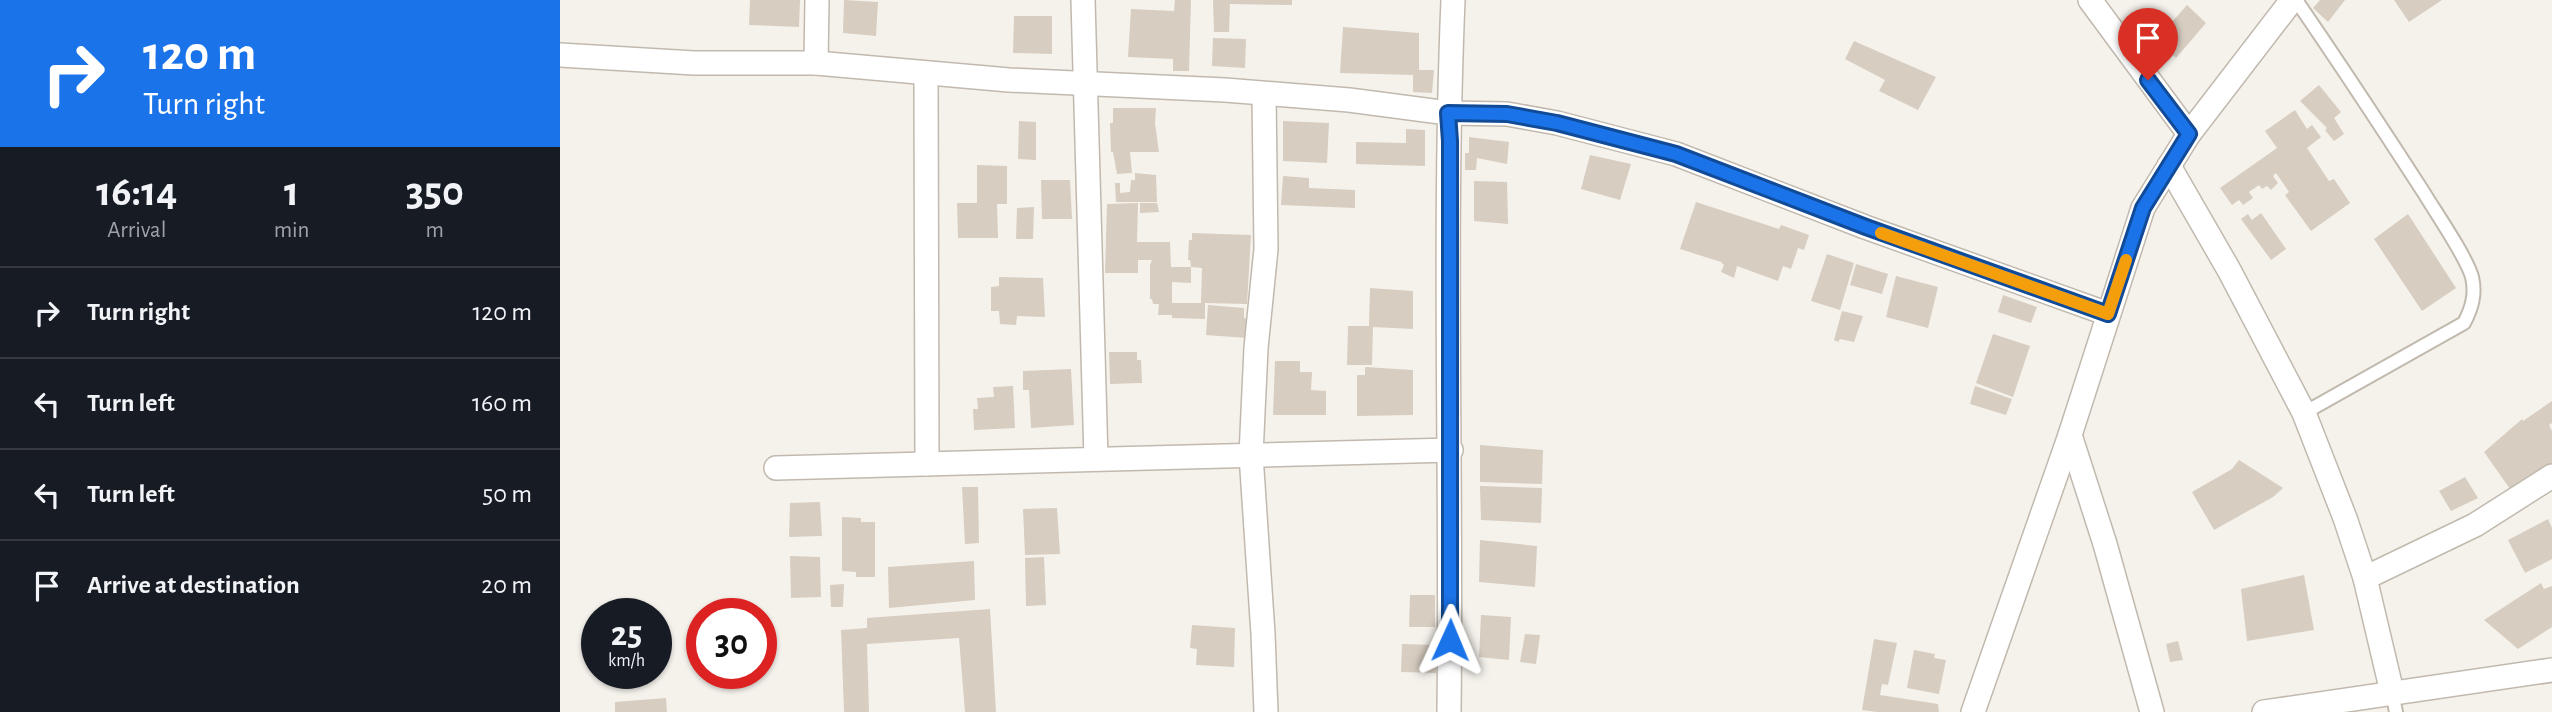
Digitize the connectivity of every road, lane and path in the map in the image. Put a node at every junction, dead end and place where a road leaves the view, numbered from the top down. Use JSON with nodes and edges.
{"nodes":[{"id":1,"x":817,"y":0,"type":"edge"},
{"id":2,"x":1083,"y":0,"type":"edge"},
{"id":3,"x":1453,"y":0,"type":"edge"},
{"id":4,"x":2091,"y":0,"type":"edge"},
{"id":5,"x":2294,"y":0,"type":"edge"},
{"id":6,"x":560,"y":55,"type":"edge"},
{"id":7,"x":816,"y":63,"type":"junction"},
{"id":8,"x":926,"y":75,"type":"junction"},
{"id":9,"x":1084,"y":84,"type":"junction"},
{"id":10,"x":1264,"y":95,"type":"junction"},
{"id":11,"x":1448,"y":113,"type":"junction"},
{"id":12,"x":2189,"y":134,"type":"junction"},
{"id":13,"x":2169,"y":166,"type":"junction"},
{"id":14,"x":2108,"y":314,"type":"junction"},
{"id":15,"x":2304,"y":413,"type":"junction"},
{"id":16,"x":2070,"y":435,"type":"junction"},
{"id":17,"x":1451,"y":450,"type":"junction"},
{"id":18,"x":1251,"y":455,"type":"junction"},
{"id":19,"x":1096,"y":460,"type":"junction"},
{"id":20,"x":927,"y":464,"type":"junction"},
{"id":21,"x":776,"y":468,"type":"dead end"},
{"id":22,"x":2552,"y":476,"type":"edge"},
{"id":23,"x":2365,"y":579,"type":"junction"},
{"id":24,"x":2552,"y":670,"type":"edge"},
{"id":25,"x":2394,"y":702,"type":"edge"},
{"id":26,"x":1266,"y":712,"type":"edge"},
{"id":27,"x":1449,"y":712,"type":"edge"},
{"id":28,"x":1973,"y":712,"type":"edge"},
{"id":29,"x":2152,"y":712,"type":"edge"},
{"id":30,"x":2264,"y":712,"type":"edge"}],
"edges":[{"from":1,"to":7,"type":"street"},
{"from":2,"to":9,"type":"street"},
{"from":3,"to":11,"type":"street"},
{"from":4,"to":12,"type":"street"},
{"from":5,"to":12,"type":"street"},
{"from":5,"to":15,"type":"lane"},
{"from":6,"to":7,"type":"street"},
{"from":7,"to":8,"type":"street"},
{"from":8,"to":9,"type":"street"},
{"from":8,"to":20,"type":"street"},
{"from":9,"to":10,"type":"street"},
{"from":9,"to":19,"type":"street"},
{"from":10,"to":11,"type":"street"},
{"from":10,"to":18,"type":"street"},
{"from":11,"to":14,"type":"street"},
{"from":11,"to":17,"type":"street"},
{"from":12,"to":13,"type":"street"},
{"from":13,"to":14,"type":"street"},
{"from":13,"to":15,"type":"street"},
{"from":14,"to":16,"type":"street"},
{"from":15,"to":23,"type":"street"},
{"from":16,"to":28,"type":"street"},
{"from":16,"to":29,"type":"street"},
{"from":17,"to":18,"type":"street"},
{"from":17,"to":27,"type":"street"},
{"from":18,"to":19,"type":"street"},
{"from":18,"to":26,"type":"street"},
{"from":19,"to":20,"type":"street"},
{"from":20,"to":21,"type":"street"},
{"from":22,"to":23,"type":"street"},
{"from":23,"to":25,"type":"street"},
{"from":24,"to":25,"type":"street"},
{"from":25,"to":30,"type":"street"}]}
